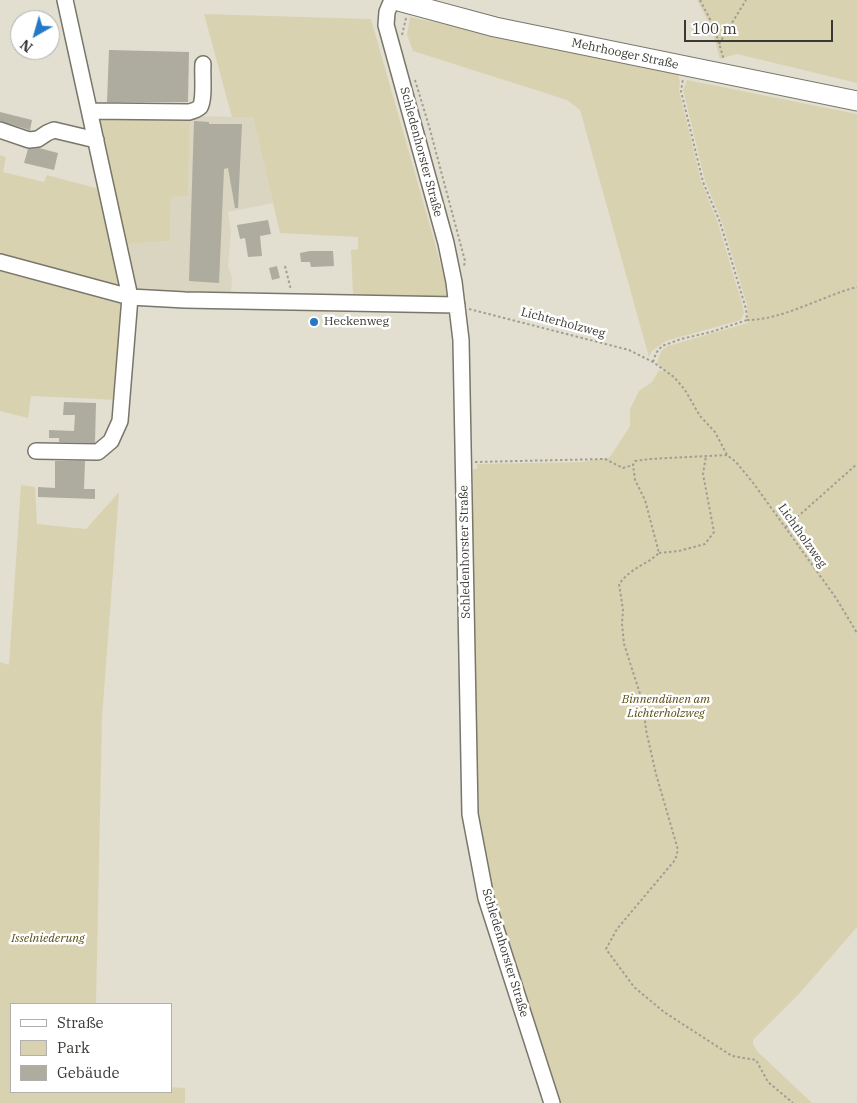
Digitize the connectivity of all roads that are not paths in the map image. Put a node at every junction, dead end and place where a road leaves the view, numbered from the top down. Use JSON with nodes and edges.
{"nodes":[{"id":1,"x":66,"y":0,"type":"edge"},
{"id":2,"x":393,"y":0,"type":"edge"},
{"id":3,"x":203,"y":64,"type":"dead end"},
{"id":4,"x":857,"y":101,"type":"edge"},
{"id":5,"x":90,"y":111,"type":"junction"},
{"id":6,"x":0,"y":130,"type":"edge"},
{"id":7,"x":96,"y":140,"type":"junction"},
{"id":8,"x":0,"y":262,"type":"edge"},
{"id":9,"x":130,"y":297,"type":"junction"},
{"id":10,"x":462,"y":307,"type":"junction"},
{"id":11,"x":36,"y":451,"type":"dead end"},
{"id":12,"x":552,"y":1103,"type":"edge"}],
"edges":[{"from":1,"to":5,"type":"street"},
{"from":2,"to":4,"type":"main road","name":"Mehrhooger Straße"},
{"from":2,"to":10,"type":"street","name":"Schledenhorster Straße"},
{"from":3,"to":5,"type":"street"},
{"from":5,"to":7,"type":"street"},
{"from":6,"to":7,"type":"street"},
{"from":7,"to":9,"type":"street"},
{"from":8,"to":9,"type":"street"},
{"from":9,"to":10,"type":"street"},
{"from":9,"to":11,"type":"street"},
{"from":10,"to":12,"type":"street","name":"Schledenhorster Straße"}]}
